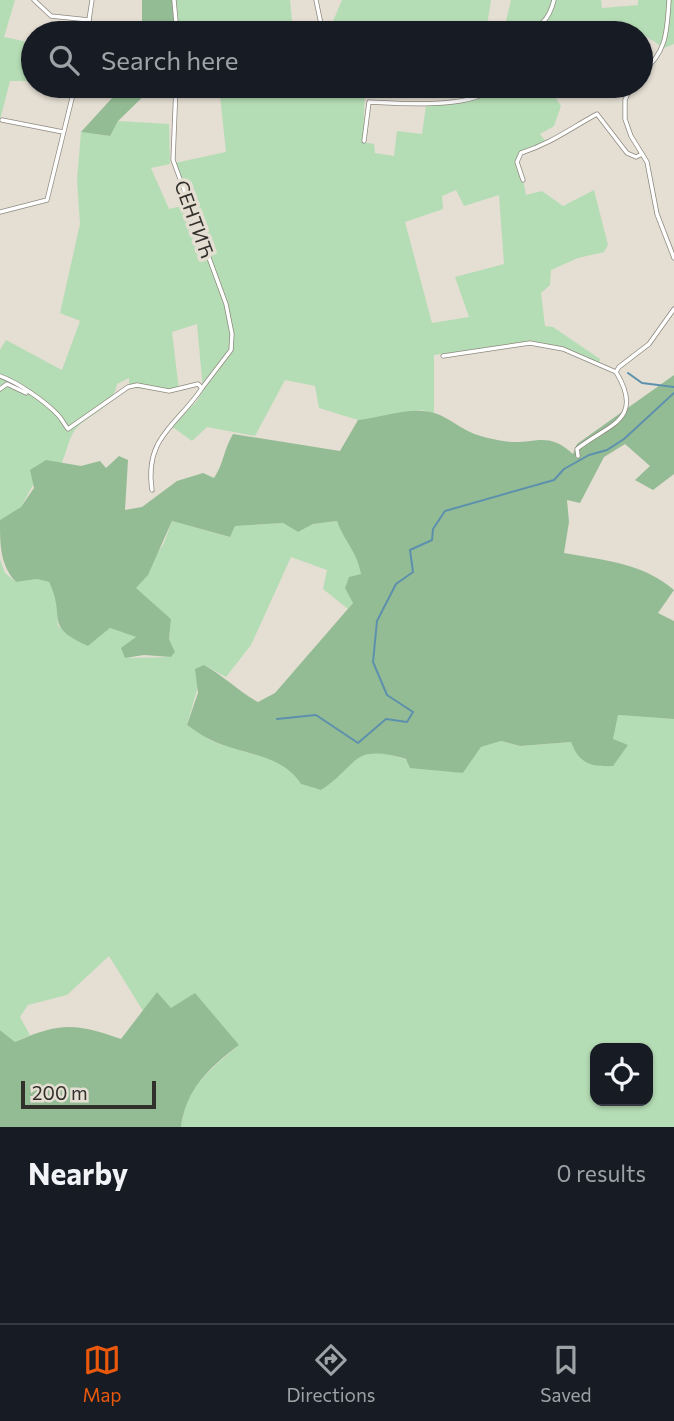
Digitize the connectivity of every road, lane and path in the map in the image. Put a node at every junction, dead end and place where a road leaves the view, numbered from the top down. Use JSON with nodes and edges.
{"nodes":[{"id":1,"x":34,"y":0,"type":"edge"},
{"id":2,"x":92,"y":0,"type":"edge"},
{"id":3,"x":174,"y":0,"type":"edge"},
{"id":4,"x":316,"y":0,"type":"edge"},
{"id":5,"x":554,"y":0,"type":"edge"},
{"id":6,"x":669,"y":0,"type":"edge"},
{"id":7,"x":89,"y":20,"type":"joint"},
{"id":8,"x":176,"y":21,"type":"edge"},
{"id":9,"x":320,"y":21,"type":"edge"},
{"id":10,"x":545,"y":21,"type":"edge"},
{"id":11,"x":653,"y":62,"type":"edge"},
{"id":12,"x":72,"y":98,"type":"edge"},
{"id":13,"x":176,"y":98,"type":"edge"},
{"id":14,"x":465,"y":98,"type":"edge"},
{"id":15,"x":626,"y":98,"type":"edge"},
{"id":16,"x":2,"y":120,"type":"dead end"},
{"id":17,"x":63,"y":132,"type":"junction"},
{"id":18,"x":364,"y":141,"type":"dead end"},
{"id":19,"x":642,"y":154,"type":"junction"},
{"id":20,"x":523,"y":180,"type":"dead end"},
{"id":21,"x":0,"y":212,"type":"edge"},
{"id":22,"x":674,"y":258,"type":"edge"},
{"id":23,"x":674,"y":309,"type":"edge"},
{"id":24,"x":443,"y":356,"type":"dead end"},
{"id":25,"x":617,"y":372,"type":"junction"},
{"id":26,"x":0,"y":376,"type":"edge"},
{"id":27,"x":202,"y":388,"type":"junction"},
{"id":28,"x":0,"y":389,"type":"edge"},
{"id":29,"x":28,"y":394,"type":"junction"},
{"id":30,"x":578,"y":456,"type":"dead end"},
{"id":31,"x":152,"y":490,"type":"dead end"}],
"edges":[{"from":1,"to":7,"type":"street"},
{"from":2,"to":7,"type":"street"},
{"from":3,"to":8,"type":"street"},
{"from":4,"to":9,"type":"street"},
{"from":5,"to":10,"type":"street"},
{"from":6,"to":11,"type":"street"},
{"from":12,"to":17,"type":"street"},
{"from":13,"to":27,"type":"street","name":"СЕНТИЋ"},
{"from":14,"to":18,"type":"street"},
{"from":15,"to":19,"type":"street"},
{"from":16,"to":17,"type":"street"},
{"from":17,"to":21,"type":"street"},
{"from":19,"to":20,"type":"street"},
{"from":19,"to":22,"type":"street"},
{"from":23,"to":25,"type":"street"},
{"from":24,"to":25,"type":"street"},
{"from":25,"to":30,"type":"street"},
{"from":26,"to":29,"type":"street"},
{"from":27,"to":29,"type":"street"},
{"from":27,"to":31,"type":"street"},
{"from":28,"to":29,"type":"street"}]}
